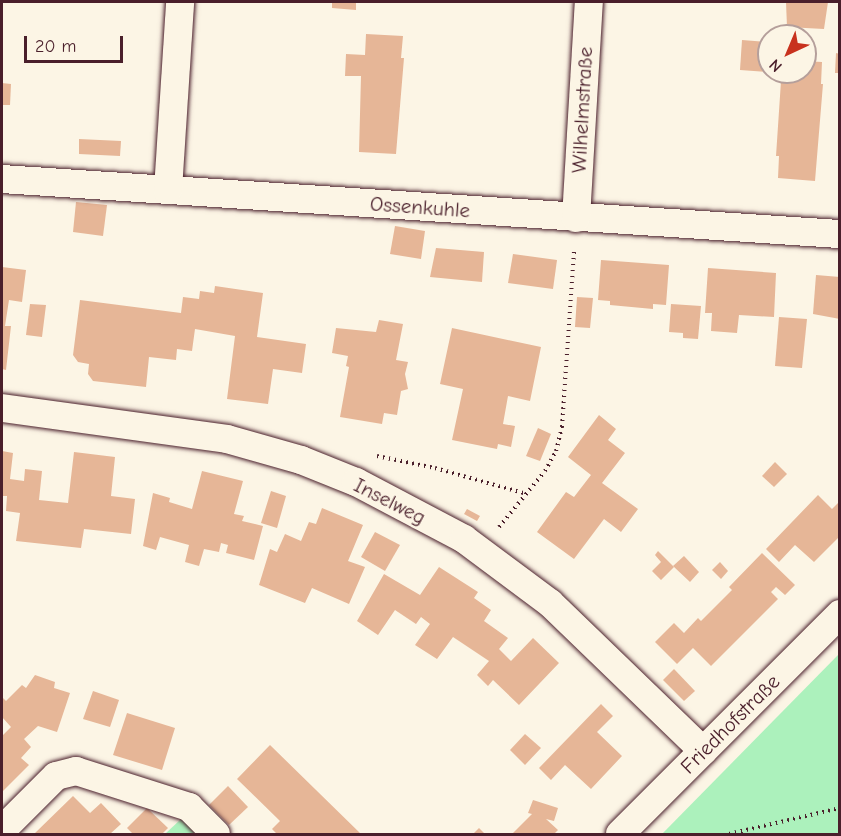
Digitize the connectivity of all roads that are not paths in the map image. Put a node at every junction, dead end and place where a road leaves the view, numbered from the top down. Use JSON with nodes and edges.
{"nodes":[{"id":1,"x":180,"y":2,"type":"edge"},
{"id":2,"x":589,"y":2,"type":"edge"},
{"id":3,"x":2,"y":179,"type":"edge"},
{"id":4,"x":168,"y":190,"type":"junction"},
{"id":5,"x":576,"y":218,"type":"junction"},
{"id":6,"x":840,"y":234,"type":"edge"},
{"id":7,"x":2,"y":408,"type":"edge"},
{"id":8,"x":840,"y":614,"type":"edge"},
{"id":9,"x":703,"y":751,"type":"junction"},
{"id":10,"x":2,"y":831,"type":"edge"},
{"id":11,"x":216,"y":834,"type":"edge"},
{"id":12,"x":620,"y":834,"type":"edge"}],
"edges":[{"from":1,"to":4,"type":"street"},
{"from":2,"to":5,"type":"street","name":"Wilhelmstraße"},
{"from":3,"to":4,"type":"street","name":"Ossenkuhle"},
{"from":4,"to":5,"type":"street","name":"Ossenkuhle"},
{"from":5,"to":6,"type":"street","name":"Ossenkuhle"},
{"from":7,"to":9,"type":"street","name":"Inselweg"},
{"from":8,"to":9,"type":"street","name":"Friedhofstraße"},
{"from":9,"to":12,"type":"street","name":"Friedhofstraße"},
{"from":10,"to":11,"type":"street"}]}
